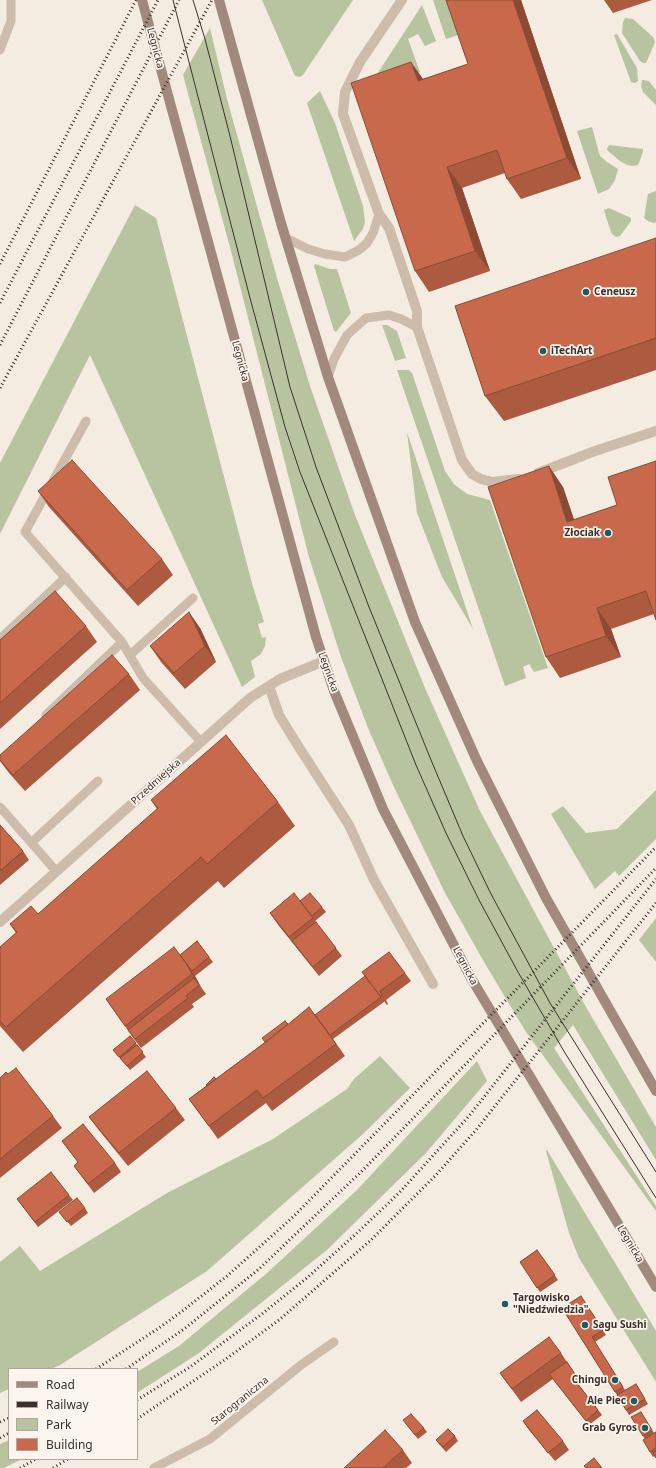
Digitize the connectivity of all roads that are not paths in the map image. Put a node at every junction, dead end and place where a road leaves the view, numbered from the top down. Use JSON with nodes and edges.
{"nodes":[{"id":1,"x":11,"y":0,"type":"edge"},
{"id":2,"x":142,"y":0,"type":"edge"},
{"id":3,"x":219,"y":0,"type":"edge"},
{"id":4,"x":402,"y":0,"type":"edge"},
{"id":5,"x":0,"y":50,"type":"edge"},
{"id":6,"x":378,"y":214,"type":"junction"},
{"id":7,"x":286,"y":238,"type":"junction"},
{"id":8,"x":417,"y":327,"type":"junction"},
{"id":9,"x":328,"y":377,"type":"junction"},
{"id":10,"x":86,"y":421,"type":"dead end"},
{"id":11,"x":656,"y":431,"type":"edge"},
{"id":12,"x":66,"y":577,"type":"junction"},
{"id":13,"x":192,"y":598,"type":"dead end"},
{"id":14,"x":0,"y":639,"type":"edge"},
{"id":15,"x":122,"y":642,"type":"junction"},
{"id":16,"x":130,"y":655,"type":"junction"},
{"id":17,"x":324,"y":661,"type":"junction"},
{"id":18,"x":268,"y":686,"type":"junction"},
{"id":19,"x":39,"y":721,"type":"edge"},
{"id":20,"x":201,"y":742,"type":"junction"},
{"id":21,"x":98,"y":781,"type":"dead end"},
{"id":22,"x":0,"y":807,"type":"edge"},
{"id":23,"x":32,"y":842,"type":"junction"},
{"id":24,"x":56,"y":871,"type":"junction"},
{"id":25,"x":0,"y":922,"type":"edge"},
{"id":26,"x":433,"y":984,"type":"dead end"},
{"id":27,"x":656,"y":1091,"type":"edge"},
{"id":28,"x":656,"y":1287,"type":"edge"},
{"id":29,"x":334,"y":1342,"type":"dead end"},
{"id":30,"x":154,"y":1468,"type":"edge"}],
"edges":[{"from":1,"to":5,"type":"lane"},
{"from":2,"to":17,"type":"main road","name":"Legnicka"},
{"from":3,"to":7,"type":"main road"},
{"from":4,"to":6,"type":"street"},
{"from":6,"to":7,"type":"lane"},
{"from":6,"to":8,"type":"street"},
{"from":7,"to":9,"type":"main road"},
{"from":8,"to":9,"type":"lane"},
{"from":8,"to":11,"type":"street"},
{"from":9,"to":27,"type":"main road"},
{"from":10,"to":12,"type":"lane"},
{"from":12,"to":14,"type":"lane"},
{"from":12,"to":15,"type":"lane"},
{"from":13,"to":16,"type":"lane"},
{"from":15,"to":16,"type":"lane"},
{"from":15,"to":19,"type":"lane"},
{"from":16,"to":20,"type":"lane"},
{"from":17,"to":18,"type":"street","name":"Przedmiejska"},
{"from":17,"to":28,"type":"main road","name":"Legnicka"},
{"from":18,"to":20,"type":"street","name":"Przedmiejska"},
{"from":18,"to":26,"type":"street"},
{"from":20,"to":24,"type":"street","name":"Przedmiejska"},
{"from":21,"to":23,"type":"lane"},
{"from":22,"to":23,"type":"lane"},
{"from":23,"to":24,"type":"lane"},
{"from":24,"to":25,"type":"street","name":"Przedmiejska"},
{"from":29,"to":30,"type":"lane","name":"Starograniczna"}]}
